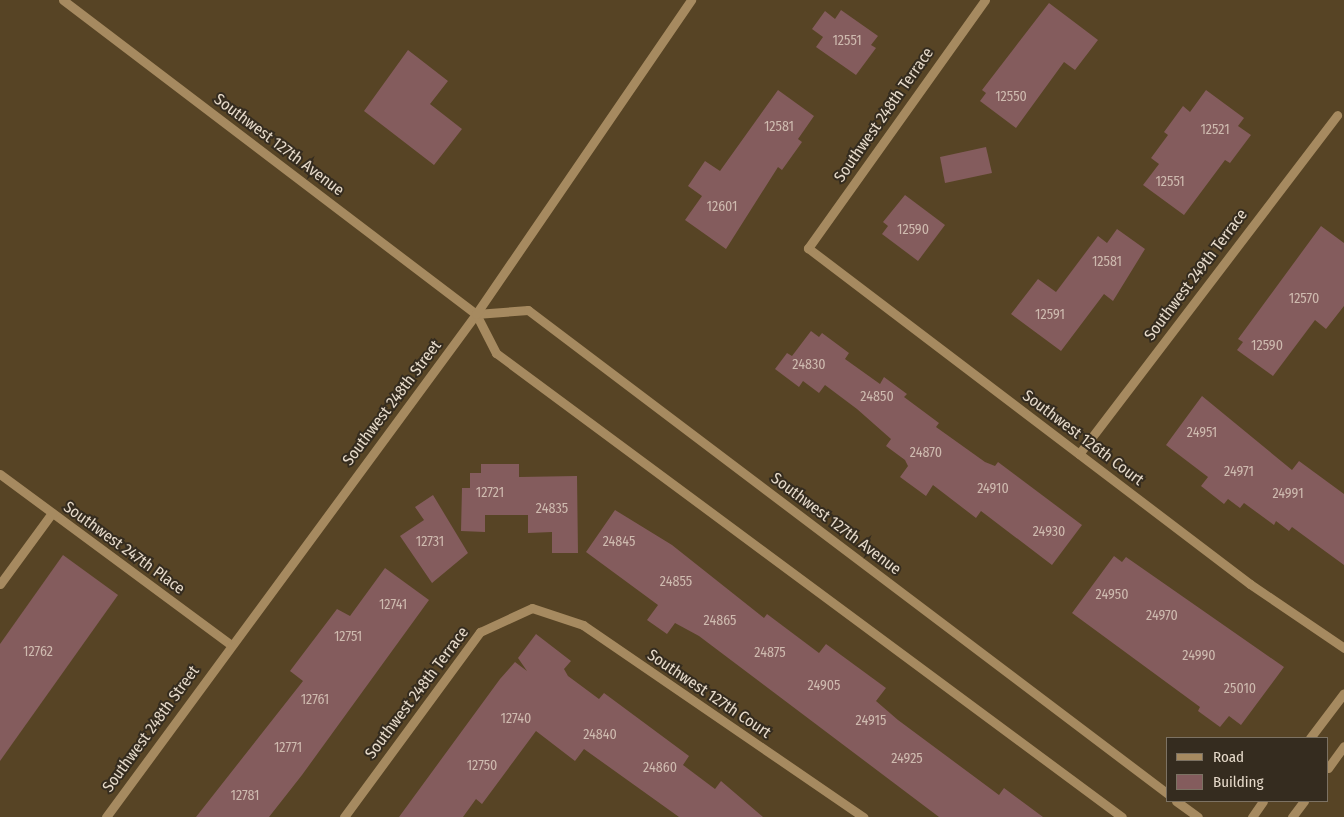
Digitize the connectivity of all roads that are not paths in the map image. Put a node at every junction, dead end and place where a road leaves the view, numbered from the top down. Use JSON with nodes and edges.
{"nodes":[{"id":1,"x":63,"y":0,"type":"edge"},
{"id":2,"x":691,"y":0,"type":"edge"},
{"id":3,"x":985,"y":0,"type":"edge"},
{"id":4,"x":1337,"y":115,"type":"dead end"},
{"id":5,"x":808,"y":248,"type":"joint"},
{"id":6,"x":476,"y":314,"type":"junction"},
{"id":7,"x":1079,"y":454,"type":"junction"},
{"id":8,"x":0,"y":474,"type":"edge"},
{"id":9,"x":52,"y":513,"type":"junction"},
{"id":10,"x":0,"y":584,"type":"edge"},
{"id":11,"x":532,"y":608,"type":"joint"},
{"id":12,"x":231,"y":645,"type":"junction"},
{"id":13,"x":1344,"y":648,"type":"edge"},
{"id":14,"x":1344,"y":693,"type":"edge"},
{"id":15,"x":1311,"y":737,"type":"edge"},
{"id":16,"x":1344,"y":746,"type":"edge"},
{"id":17,"x":1329,"y":767,"type":"edge"},
{"id":18,"x":1166,"y":792,"type":"edge"},
{"id":19,"x":1177,"y":802,"type":"edge"},
{"id":20,"x":1262,"y":802,"type":"edge"},
{"id":21,"x":1303,"y":802,"type":"edge"},
{"id":22,"x":106,"y":817,"type":"edge"},
{"id":23,"x":344,"y":817,"type":"edge"},
{"id":24,"x":863,"y":817,"type":"edge"},
{"id":25,"x":1122,"y":817,"type":"edge"},
{"id":26,"x":1198,"y":817,"type":"edge"},
{"id":27,"x":1252,"y":817,"type":"edge"},
{"id":28,"x":1292,"y":817,"type":"edge"}],
"edges":[{"from":1,"to":6,"type":"street","name":"Southwest 127th Avenue"},
{"from":2,"to":6,"type":"street","name":"Southwest 248th Street"},
{"from":3,"to":5,"type":"street","name":"Southwest 248th Terrace"},
{"from":4,"to":7,"type":"street","name":"Southwest 249th Terrace"},
{"from":5,"to":7,"type":"street","name":"Southwest 126th Court"},
{"from":6,"to":12,"type":"street","name":"Southwest 248th Street"},
{"from":6,"to":18,"type":"street","name":"Southwest 127th Avenue"},
{"from":6,"to":25,"type":"street","name":"Southwest 127th Avenue"},
{"from":7,"to":13,"type":"street","name":"Southwest 126th Court"},
{"from":8,"to":9,"type":"street","name":"Southwest 247th Place"},
{"from":9,"to":10,"type":"street"},
{"from":9,"to":12,"type":"street","name":"Southwest 247th Place"},
{"from":11,"to":23,"type":"street","name":"Southwest 248th Terrace"},
{"from":11,"to":24,"type":"street","name":"Southwest 127th Court"},
{"from":12,"to":22,"type":"street","name":"Southwest 248th Street"},
{"from":14,"to":15,"type":"street"},
{"from":16,"to":17,"type":"street"},
{"from":19,"to":26,"type":"street"},
{"from":20,"to":27,"type":"street"},
{"from":21,"to":28,"type":"street"}]}
